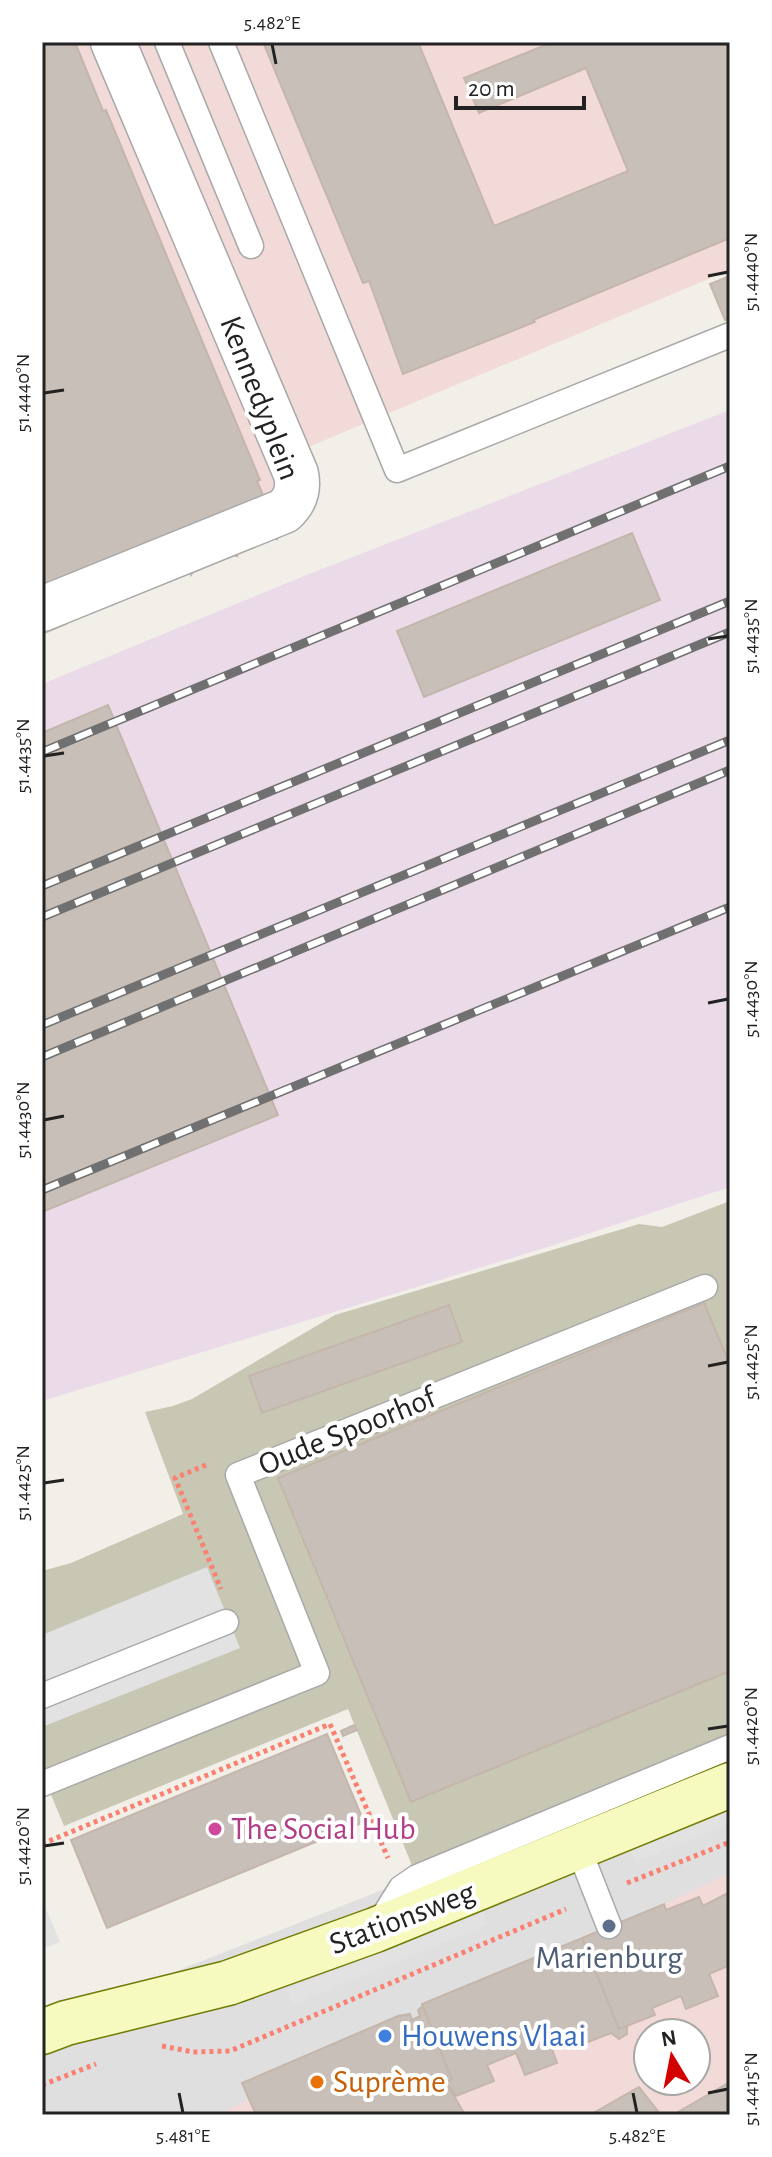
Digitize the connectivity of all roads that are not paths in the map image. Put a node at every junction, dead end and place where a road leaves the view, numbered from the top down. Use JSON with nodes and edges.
{"nodes":[{"id":1,"x":113,"y":42,"type":"edge"},
{"id":2,"x":167,"y":42,"type":"edge"},
{"id":3,"x":221,"y":42,"type":"edge"},
{"id":4,"x":251,"y":246,"type":"dead end"},
{"id":5,"x":730,"y":335,"type":"edge"},
{"id":6,"x":42,"y":609,"type":"edge"},
{"id":7,"x":705,"y":1287,"type":"dead end"},
{"id":8,"x":226,"y":1622,"type":"dead end"},
{"id":9,"x":42,"y":1696,"type":"edge"},
{"id":10,"x":730,"y":1747,"type":"edge"},
{"id":11,"x":42,"y":1784,"type":"edge"},
{"id":12,"x":730,"y":1785,"type":"edge"},
{"id":13,"x":578,"y":1847,"type":"junction"},
{"id":14,"x":609,"y":1926,"type":"dead end"},
{"id":15,"x":375,"y":1930,"type":"junction"},
{"id":16,"x":54,"y":2027,"type":"edge"}],
"edges":[{"from":1,"to":6,"type":"street","name":"Kennedyplein"},
{"from":2,"to":4,"type":"lane"},
{"from":3,"to":5,"type":"lane"},
{"from":7,"to":11,"type":"lane","name":"Oude Spoorhof"},
{"from":8,"to":9,"type":"lane"},
{"from":10,"to":15,"type":"lane"},
{"from":12,"to":13,"type":"street","name":"Stationsweg"},
{"from":13,"to":14,"type":"lane"},
{"from":13,"to":15,"type":"street","name":"Stationsweg"},
{"from":15,"to":16,"type":"street","name":"Stationsweg"}]}
